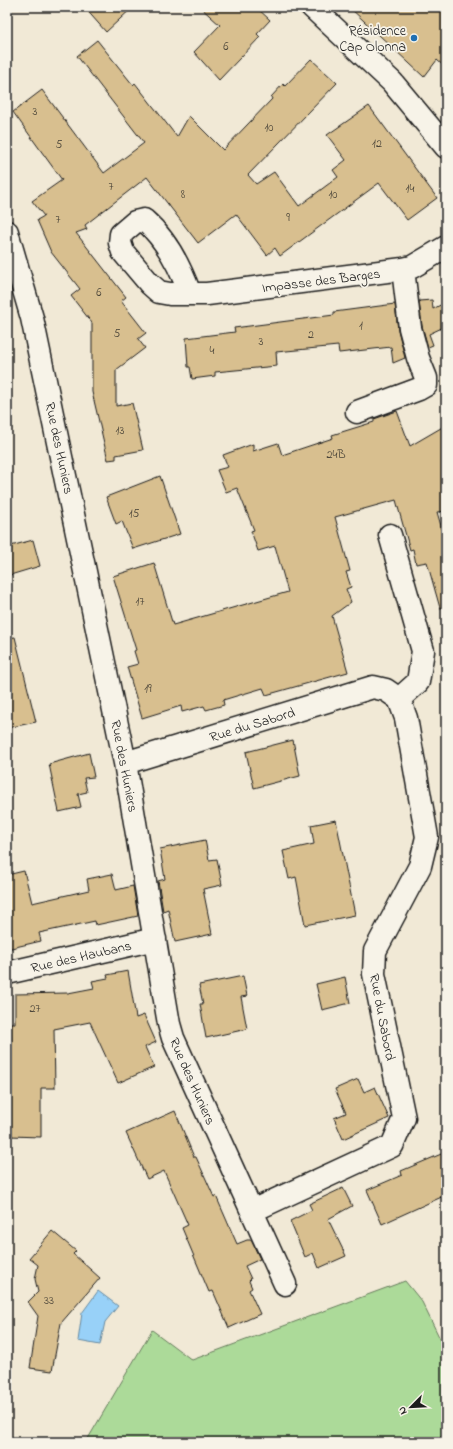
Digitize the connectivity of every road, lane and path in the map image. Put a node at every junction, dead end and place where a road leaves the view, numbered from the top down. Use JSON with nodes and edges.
{"nodes":[{"id":1,"x":312,"y":7,"type":"edge"},
{"id":2,"x":446,"y":147,"type":"edge"},
{"id":3,"x":7,"y":232,"type":"edge"},
{"id":4,"x":446,"y":247,"type":"edge"},
{"id":5,"x":403,"y":269,"type":"junction"},
{"id":6,"x":190,"y":294,"type":"dead end"},
{"id":7,"x":357,"y":412,"type":"dead end"},
{"id":8,"x":390,"y":535,"type":"dead end"},
{"id":9,"x":399,"y":699,"type":"junction"},
{"id":10,"x":125,"y":763,"type":"junction"},
{"id":11,"x":155,"y":939,"type":"junction"},
{"id":12,"x":7,"y":973,"type":"edge"},
{"id":13,"x":252,"y":1211,"type":"junction"},
{"id":14,"x":284,"y":1284,"type":"dead end"}],
"edges":[{"from":1,"to":2,"type":"street"},
{"from":3,"to":10,"type":"street","name":"Rue des Huniers"},
{"from":4,"to":5,"type":"street","name":"Impasse des Barges"},
{"from":5,"to":6,"type":"street","name":"Impasse des Barges"},
{"from":5,"to":7,"type":"street"},
{"from":8,"to":9,"type":"street"},
{"from":9,"to":10,"type":"street","name":"Rue du Sabord"},
{"from":9,"to":13,"type":"street","name":"Rue du Sabord"},
{"from":10,"to":11,"type":"street","name":"Rue des Huniers"},
{"from":11,"to":12,"type":"street","name":"Rue des Haubans"},
{"from":11,"to":13,"type":"street","name":"Rue des Huniers"},
{"from":13,"to":14,"type":"street","name":"Rue des Huniers"}]}
